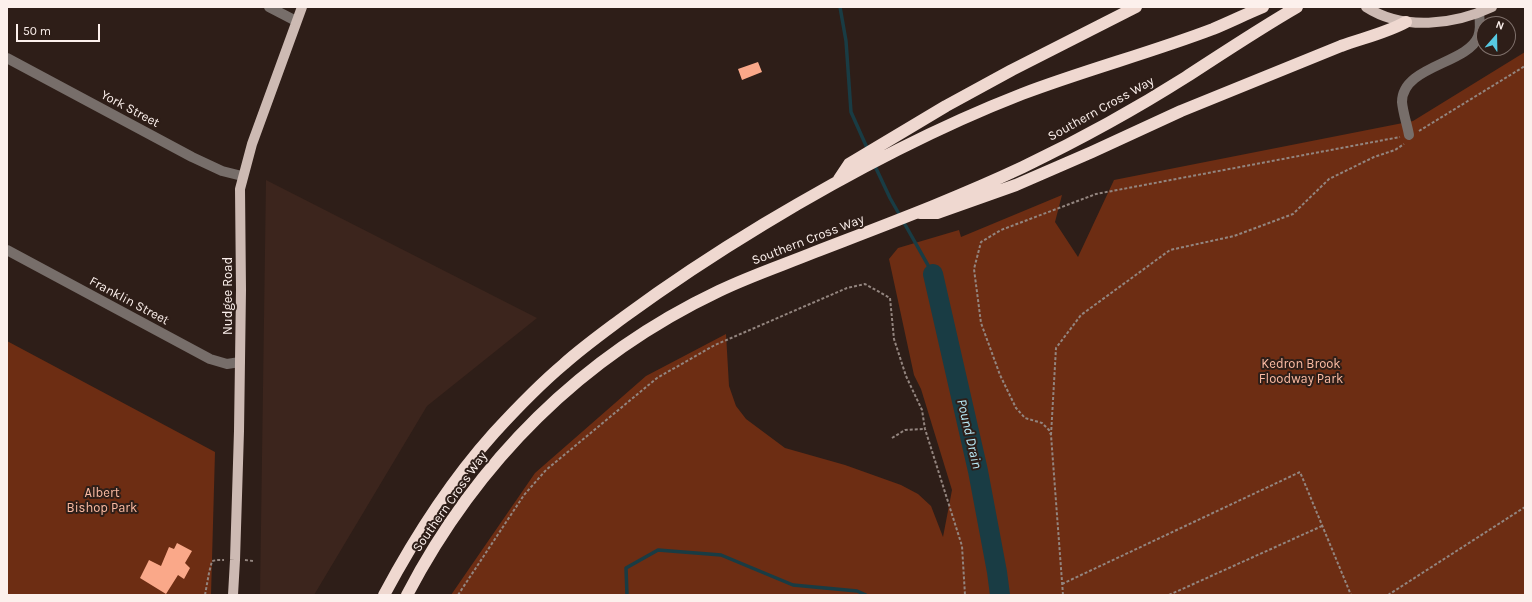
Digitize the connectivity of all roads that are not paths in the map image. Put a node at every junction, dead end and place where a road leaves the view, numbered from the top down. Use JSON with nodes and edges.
{"nodes":[{"id":1,"x":269,"y":7,"type":"edge"},
{"id":2,"x":302,"y":7,"type":"edge"},
{"id":3,"x":1136,"y":7,"type":"edge"},
{"id":4,"x":1263,"y":7,"type":"edge"},
{"id":5,"x":1297,"y":7,"type":"edge"},
{"id":6,"x":1366,"y":7,"type":"edge"},
{"id":7,"x":1492,"y":7,"type":"edge"},
{"id":8,"x":1479,"y":13,"type":"junction"},
{"id":9,"x":296,"y":22,"type":"junction"},
{"id":10,"x":1406,"y":22,"type":"junction"},
{"id":11,"x":7,"y":58,"type":"edge"},
{"id":12,"x":1409,"y":135,"type":"road end"},
{"id":13,"x":885,"y":149,"type":"junction"},
{"id":14,"x":242,"y":176,"type":"junction"},
{"id":15,"x":934,"y":209,"type":"junction"},
{"id":16,"x":7,"y":250,"type":"edge"},
{"id":17,"x":240,"y":362,"type":"junction"},
{"id":18,"x":233,"y":595,"type":"edge"},
{"id":19,"x":384,"y":595,"type":"edge"},
{"id":20,"x":407,"y":595,"type":"edge"}],
"edges":[{"from":1,"to":9,"type":"street"},
{"from":2,"to":9,"type":"main road","name":"Nudgee Road"},
{"from":3,"to":13,"type":"highway"},
{"from":4,"to":13,"type":"highway"},
{"from":5,"to":15,"type":"highway","name":"Southern Cross Way"},
{"from":6,"to":10,"type":"main road"},
{"from":7,"to":8,"type":"main road"},
{"from":8,"to":10,"type":"main road"},
{"from":8,"to":12,"type":"street"},
{"from":9,"to":14,"type":"main road","name":"Nudgee Road"},
{"from":10,"to":15,"type":"highway"},
{"from":11,"to":14,"type":"street","name":"York Street"},
{"from":13,"to":19,"type":"highway","name":"Southern Cross Way"},
{"from":14,"to":17,"type":"main road","name":"Nudgee Road"},
{"from":15,"to":20,"type":"highway","name":"Southern Cross Way"},
{"from":16,"to":17,"type":"street","name":"Franklin Street"},
{"from":17,"to":18,"type":"main road","name":"Nudgee Road"}]}
